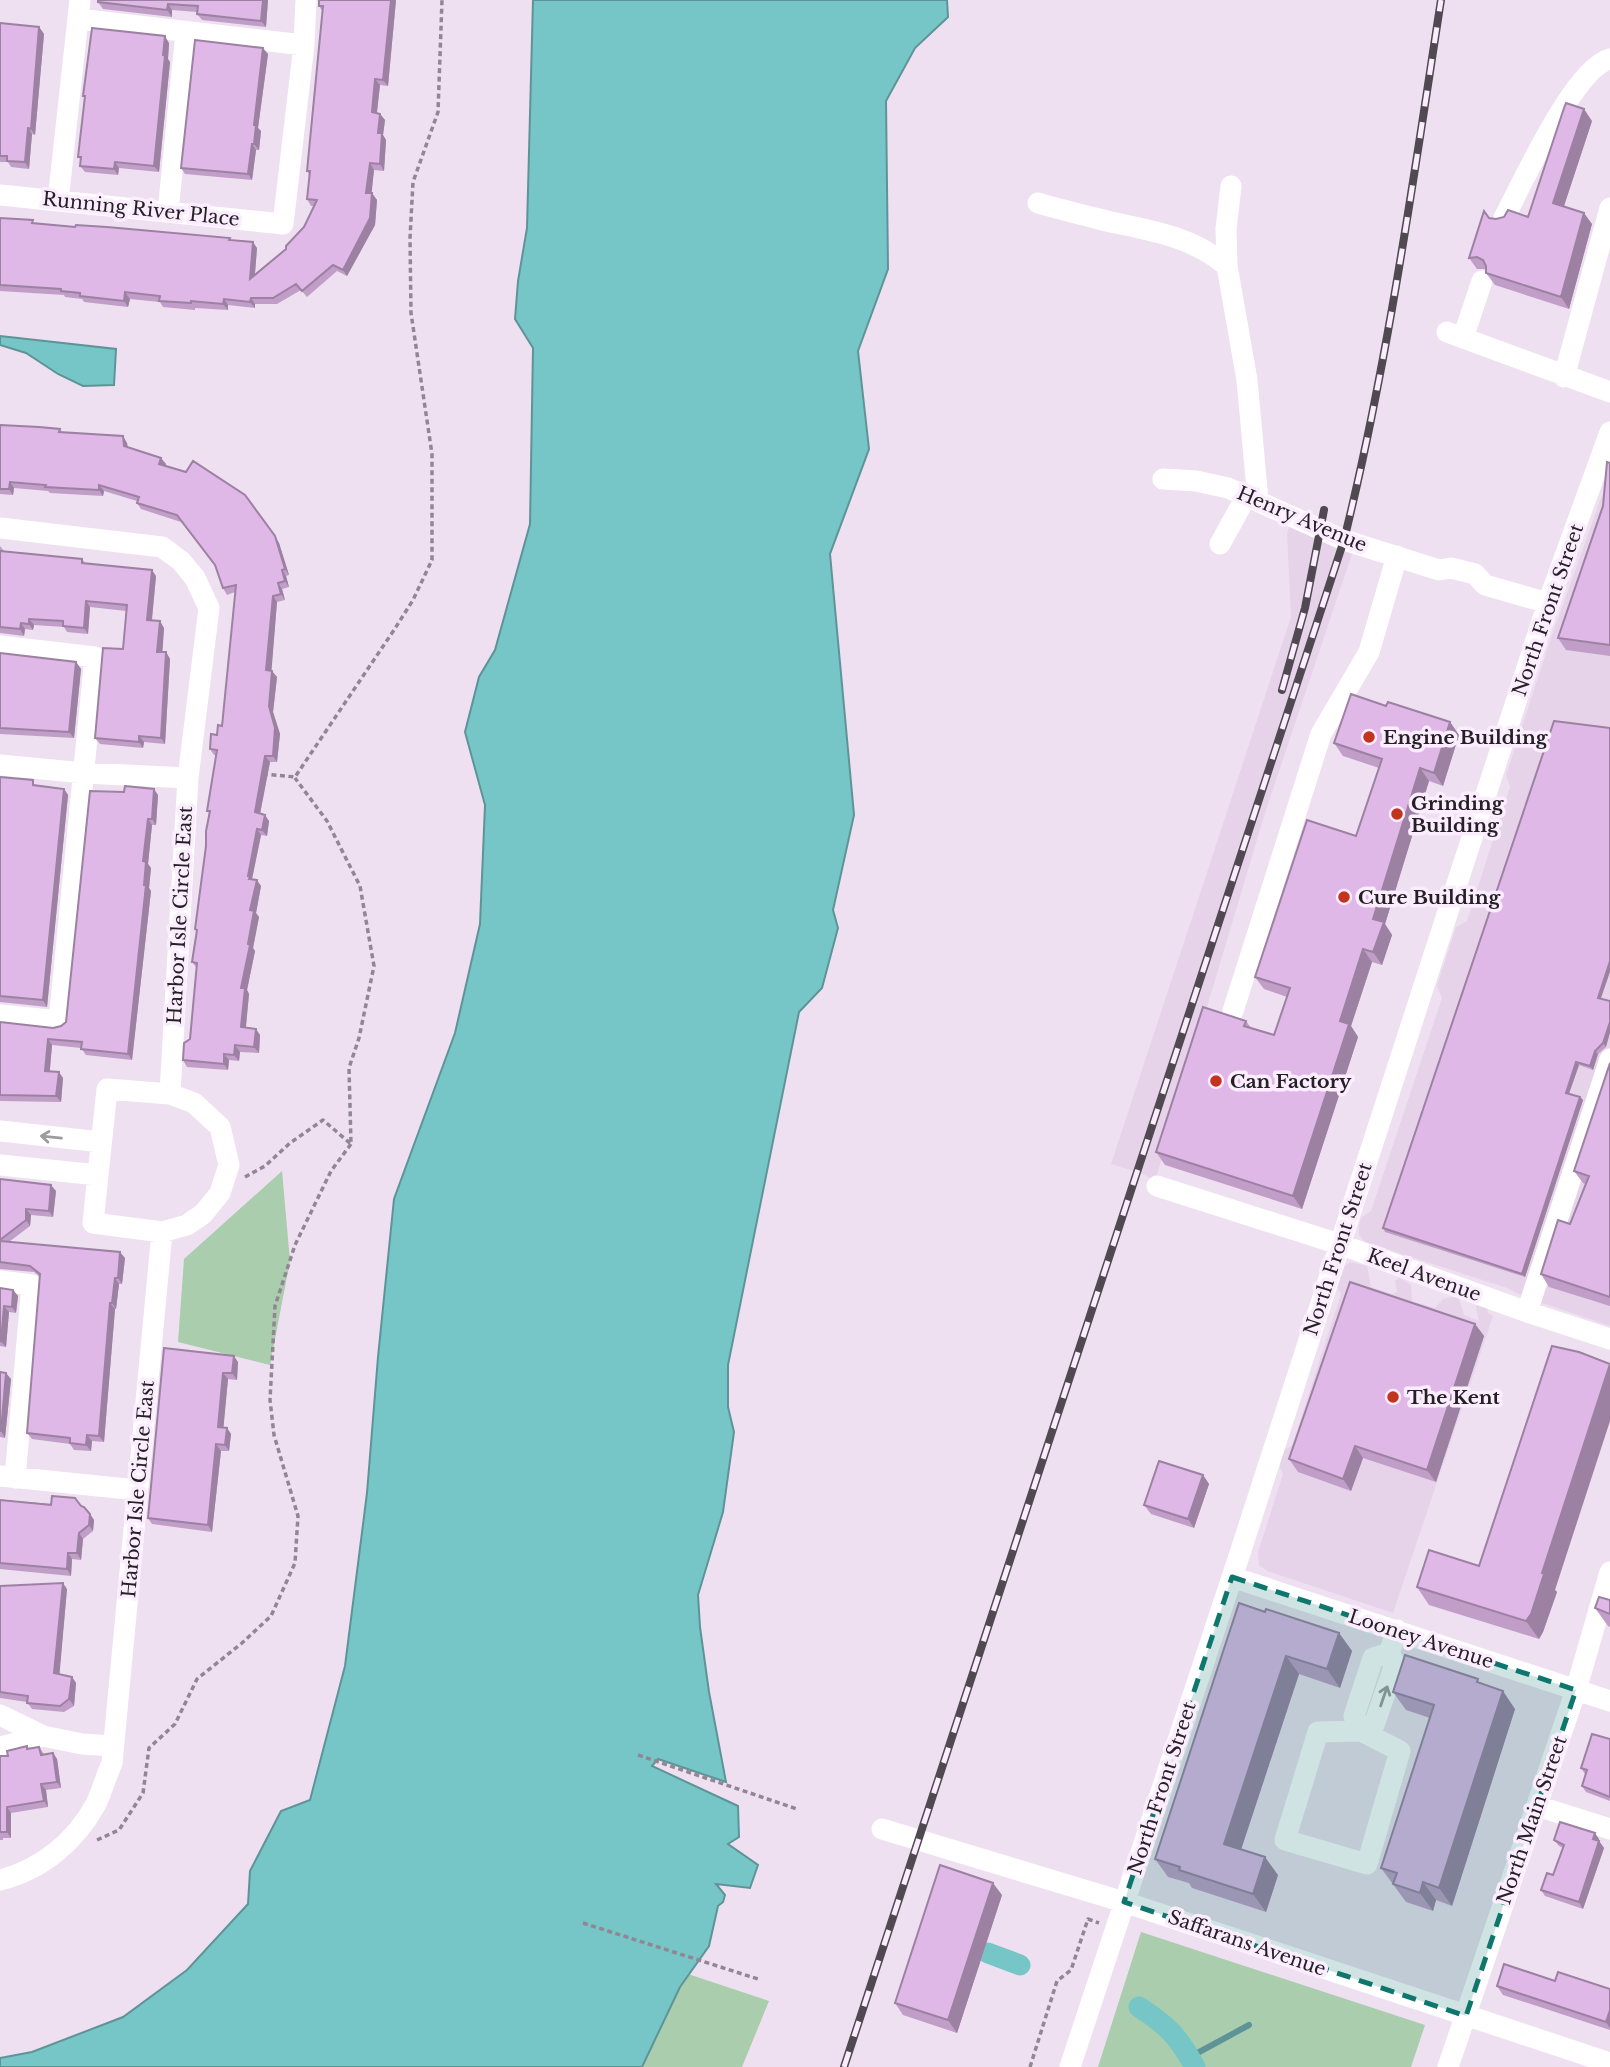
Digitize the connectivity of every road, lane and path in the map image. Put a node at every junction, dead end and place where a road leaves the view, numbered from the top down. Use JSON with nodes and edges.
{"nodes":[{"id":1,"x":306,"y":0,"type":"edge"},
{"id":2,"x":442,"y":0,"type":"edge"},
{"id":3,"x":79,"y":10,"type":"edge"},
{"id":4,"x":186,"y":32,"type":"junction"},
{"id":5,"x":304,"y":45,"type":"junction"},
{"id":6,"x":1610,"y":60,"type":"edge"},
{"id":7,"x":1231,"y":186,"type":"dead end"},
{"id":8,"x":0,"y":195,"type":"edge"},
{"id":9,"x":58,"y":201,"type":"junction"},
{"id":10,"x":1038,"y":203,"type":"dead end"},
{"id":11,"x":1610,"y":208,"type":"edge"},
{"id":12,"x":168,"y":212,"type":"junction"},
{"id":13,"x":1504,"y":218,"type":"edge"},
{"id":14,"x":1227,"y":266,"type":"junction"},
{"id":15,"x":1482,"y":281,"type":"edge"},
{"id":16,"x":1564,"y":377,"type":"junction"},
{"id":17,"x":1610,"y":393,"type":"edge"},
{"id":18,"x":1610,"y":432,"type":"edge"},
{"id":19,"x":1163,"y":480,"type":"dead end"},
{"id":20,"x":1253,"y":498,"type":"junction"},
{"id":21,"x":0,"y":528,"type":"edge"},
{"id":22,"x":1220,"y":544,"type":"dead end"},
{"id":23,"x":1397,"y":556,"type":"junction"},
{"id":24,"x":1548,"y":603,"type":"junction"},
{"id":25,"x":0,"y":646,"type":"edge"},
{"id":26,"x":0,"y":765,"type":"edge"},
{"id":27,"x":84,"y":773,"type":"junction"},
{"id":28,"x":255,"y":773,"type":"edge"},
{"id":29,"x":188,"y":778,"type":"junction"},
{"id":30,"x":295,"y":778,"type":"junction"},
{"id":31,"x":1233,"y":1010,"type":"dead end"},
{"id":32,"x":0,"y":1015,"type":"edge"},
{"id":33,"x":1610,"y":1059,"type":"edge"},
{"id":34,"x":170,"y":1094,"type":"junction"},
{"id":35,"x":0,"y":1132,"type":"edge"},
{"id":36,"x":102,"y":1142,"type":"junction"},
{"id":37,"x":351,"y":1144,"type":"junction"},
{"id":38,"x":0,"y":1165,"type":"edge"},
{"id":39,"x":98,"y":1175,"type":"junction"},
{"id":40,"x":226,"y":1177,"type":"junction"},
{"id":41,"x":1157,"y":1186,"type":"dead end"},
{"id":42,"x":162,"y":1233,"type":"junction"},
{"id":43,"x":1339,"y":1244,"type":"junction"},
{"id":44,"x":0,"y":1281,"type":"edge"},
{"id":45,"x":1527,"y":1312,"type":"junction"},
{"id":46,"x":1610,"y":1339,"type":"edge"},
{"id":47,"x":7,"y":1477,"type":"edge"},
{"id":48,"x":137,"y":1490,"type":"junction"},
{"id":49,"x":1610,"y":1572,"type":"edge"},
{"id":50,"x":1232,"y":1577,"type":"junction"},
{"id":51,"x":1397,"y":1630,"type":"junction"},
{"id":52,"x":1576,"y":1690,"type":"junction"},
{"id":53,"x":1610,"y":1701,"type":"edge"},
{"id":54,"x":0,"y":1715,"type":"edge"},
{"id":55,"x":1361,"y":1731,"type":"junction"},
{"id":56,"x":43,"y":1736,"type":"junction"},
{"id":57,"x":0,"y":1746,"type":"edge"},
{"id":58,"x":113,"y":1746,"type":"junction"},
{"id":59,"x":638,"y":1755,"type":"dead end"},
{"id":60,"x":1537,"y":1806,"type":"junction"},
{"id":61,"x":797,"y":1809,"type":"dead end"},
{"id":62,"x":881,"y":1829,"type":"dead end"},
{"id":63,"x":1610,"y":1829,"type":"edge"},
{"id":64,"x":64,"y":1844,"type":"junction"},
{"id":65,"x":0,"y":1880,"type":"edge"},
{"id":66,"x":1124,"y":1902,"type":"junction"},
{"id":67,"x":1096,"y":1922,"type":"dead end"},
{"id":68,"x":583,"y":1923,"type":"dead end"},
{"id":69,"x":758,"y":1979,"type":"dead end"},
{"id":70,"x":1466,"y":2016,"type":"junction"},
{"id":71,"x":1568,"y":2059,"type":"edge"},
{"id":72,"x":1610,"y":2063,"type":"edge"},
{"id":73,"x":1030,"y":2067,"type":"edge"},
{"id":74,"x":1070,"y":2067,"type":"edge"},
{"id":75,"x":1448,"y":2067,"type":"edge"}],
"edges":[{"from":1,"to":5,"type":"street"},
{"from":2,"to":30,"type":"path"},
{"from":3,"to":4,"type":"street"},
{"from":3,"to":9,"type":"street"},
{"from":4,"to":5,"type":"street"},
{"from":4,"to":12,"type":"street"},
{"from":5,"to":12,"type":"street","name":"Running River Place"},
{"from":6,"to":13,"type":"street"},
{"from":7,"to":14,"type":"street"},
{"from":8,"to":9,"type":"street","name":"Running River Place"},
{"from":9,"to":12,"type":"street","name":"Running River Place"},
{"from":10,"to":14,"type":"street"},
{"from":11,"to":16,"type":"street"},
{"from":14,"to":20,"type":"street"},
{"from":15,"to":16,"type":"street"},
{"from":16,"to":17,"type":"street"},
{"from":18,"to":24,"type":"street","name":"North Front Street"},
{"from":19,"to":20,"type":"street","name":"Henry Avenue"},
{"from":20,"to":22,"type":"street"},
{"from":20,"to":23,"type":"street","name":"Henry Avenue"},
{"from":21,"to":29,"type":"street","name":"Harbor Isle Circle East"},
{"from":23,"to":24,"type":"street","name":"Henry Avenue"},
{"from":23,"to":31,"type":"street"},
{"from":24,"to":43,"type":"street","name":"North Front Street"},
{"from":25,"to":27,"type":"street"},
{"from":26,"to":27,"type":"street"},
{"from":27,"to":29,"type":"street"},
{"from":27,"to":32,"type":"street"},
{"from":28,"to":30,"type":"path"},
{"from":29,"to":34,"type":"street","name":"Harbor Isle Circle East"},
{"from":30,"to":37,"type":"path"},
{"from":33,"to":45,"type":"street"},
{"from":34,"to":36,"type":"street"},
{"from":34,"to":40,"type":"street"},
{"from":36,"to":35,"type":"street","one_way":true},
{"from":36,"to":39,"type":"street"},
{"from":37,"to":40,"type":"path"},
{"from":37,"to":64,"type":"path"},
{"from":38,"to":39,"type":"street"},
{"from":39,"to":42,"type":"street"},
{"from":40,"to":42,"type":"street"},
{"from":41,"to":43,"type":"street","name":"Keel Avenue"},
{"from":42,"to":48,"type":"street","name":"Harbor Isle Circle East"},
{"from":43,"to":45,"type":"street","name":"Keel Avenue"},
{"from":43,"to":50,"type":"street","name":"North Front Street"},
{"from":44,"to":47,"type":"street"},
{"from":45,"to":46,"type":"street","name":"Keel Avenue"},
{"from":47,"to":48,"type":"street"},
{"from":48,"to":58,"type":"street","name":"Harbor Isle Circle East"},
{"from":49,"to":52,"type":"street","name":"North Main Street"},
{"from":50,"to":51,"type":"street","name":"Looney Avenue"},
{"from":50,"to":66,"type":"street","name":"North Front Street"},
{"from":51,"to":52,"type":"street","name":"Looney Avenue"},
{"from":51,"to":55,"type":"street"},
{"from":52,"to":53,"type":"street","name":"Looney Avenue"},
{"from":52,"to":60,"type":"street","name":"North Main Street"},
{"from":54,"to":56,"type":"street"},
{"from":55,"to":55,"type":"street"},
{"from":56,"to":57,"type":"street"},
{"from":56,"to":58,"type":"street"},
{"from":58,"to":64,"type":"street","name":"Harbor Isle Circle East"},
{"from":59,"to":61,"type":"path"},
{"from":60,"to":63,"type":"street"},
{"from":60,"to":70,"type":"street","name":"North Main Street"},
{"from":62,"to":66,"type":"street","name":"Saffarans Avenue"},
{"from":64,"to":65,"type":"street","name":"Harbor Isle Circle East"},
{"from":66,"to":70,"type":"street","name":"Saffarans Avenue"},
{"from":66,"to":74,"type":"street","name":"North Front Street"},
{"from":67,"to":73,"type":"path"},
{"from":68,"to":69,"type":"path"},
{"from":70,"to":71,"type":"street","name":"Saffarans Avenue"},
{"from":70,"to":75,"type":"street","name":"North Main Street"},
{"from":71,"to":72,"type":"street","name":"Saffarans Avenue"}]}
